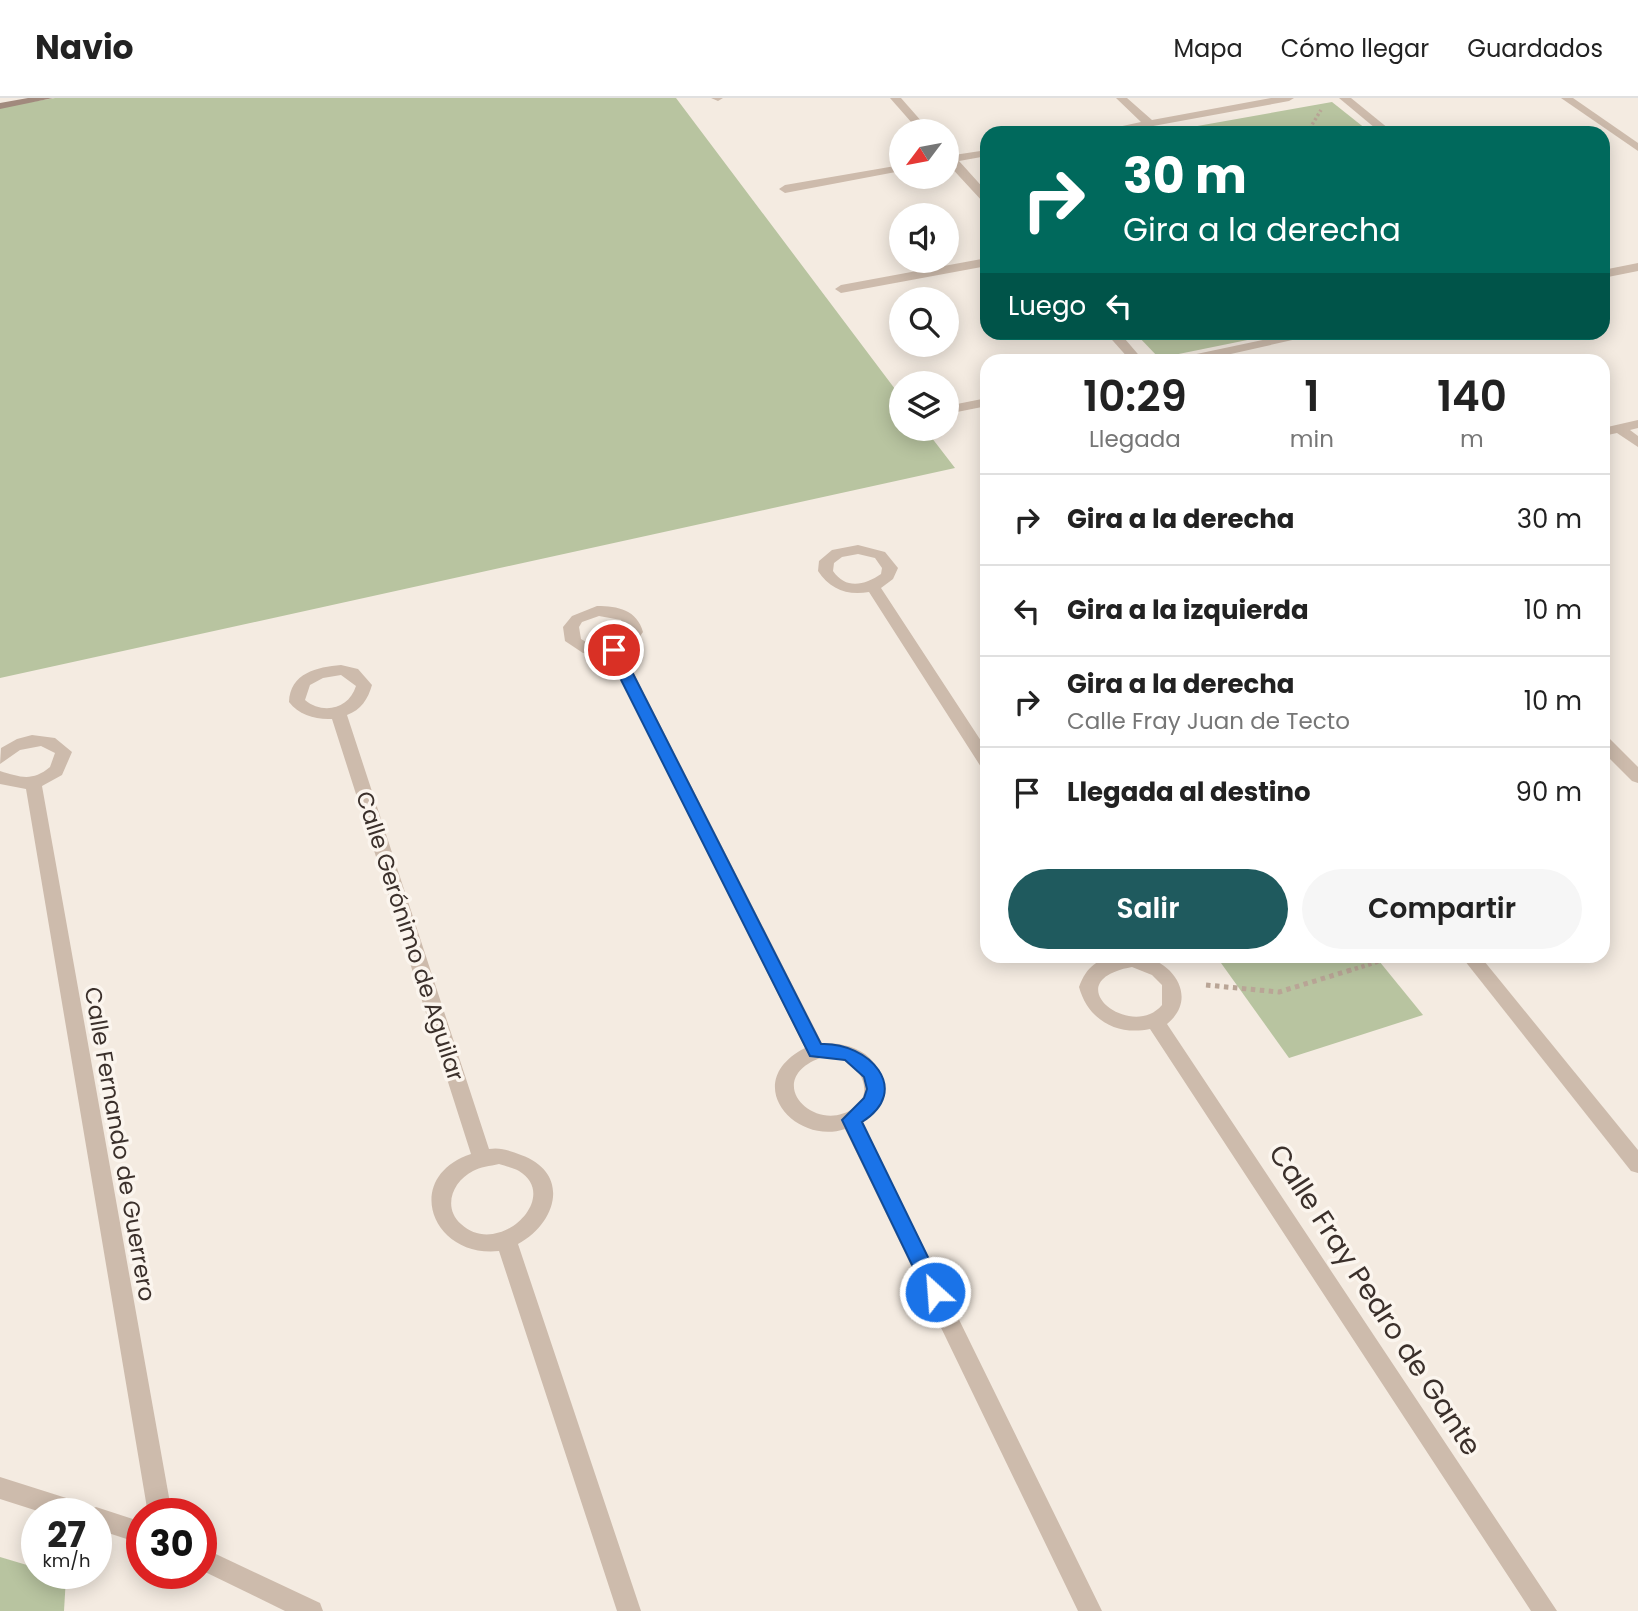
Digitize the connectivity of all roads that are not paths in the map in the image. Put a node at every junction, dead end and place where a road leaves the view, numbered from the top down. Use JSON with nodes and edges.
{"nodes":[{"id":1,"x":48,"y":98,"type":"edge"},
{"id":2,"x":895,"y":98,"type":"edge"},
{"id":3,"x":1121,"y":98,"type":"edge"},
{"id":4,"x":1289,"y":98,"type":"edge"},
{"id":5,"x":1343,"y":98,"type":"edge"},
{"id":6,"x":1566,"y":98,"type":"edge"},
{"id":7,"x":0,"y":106,"type":"edge"},
{"id":8,"x":914,"y":119,"type":"edge"},
{"id":9,"x":1149,"y":124,"type":"junction"},
{"id":10,"x":1137,"y":126,"type":"edge"},
{"id":11,"x":1379,"y":126,"type":"edge"},
{"id":12,"x":1606,"y":126,"type":"edge"},
{"id":13,"x":1610,"y":129,"type":"edge"},
{"id":14,"x":1638,"y":148,"type":"edge"},
{"id":15,"x":980,"y":154,"type":"edge"},
{"id":16,"x":959,"y":157,"type":"edge"},
{"id":17,"x":889,"y":170,"type":"edge"},
{"id":18,"x":959,"y":170,"type":"edge"},
{"id":19,"x":785,"y":189,"type":"dead end"},
{"id":20,"x":980,"y":192,"type":"edge"},
{"id":21,"x":980,"y":263,"type":"edge"},
{"id":22,"x":1638,"y":267,"type":"edge"},
{"id":23,"x":1610,"y":273,"type":"edge"},
{"id":24,"x":841,"y":289,"type":"dead end"},
{"id":25,"x":1118,"y":340,"type":"edge"},
{"id":26,"x":1283,"y":340,"type":"edge"},
{"id":27,"x":1131,"y":354,"type":"edge"},
{"id":28,"x":1216,"y":354,"type":"edge"},
{"id":29,"x":980,"y":403,"type":"edge"},
{"id":30,"x":959,"y":408,"type":"edge"},
{"id":31,"x":1638,"y":424,"type":"edge"},
{"id":32,"x":1619,"y":428,"type":"junction"},
{"id":33,"x":1610,"y":430,"type":"edge"},
{"id":34,"x":1638,"y":443,"type":"edge"},
{"id":35,"x":873,"y":587,"type":"dead end"},
{"id":36,"x":614,"y":650,"type":"dead end"},
{"id":37,"x":338,"y":713,"type":"dead end"},
{"id":38,"x":1610,"y":749,"type":"edge"},
{"id":39,"x":980,"y":752,"type":"edge"},
{"id":40,"x":0,"y":758,"type":"edge"},
{"id":41,"x":0,"y":777,"type":"edge"},
{"id":42,"x":1638,"y":777,"type":"edge"},
{"id":43,"x":33,"y":783,"type":"junction"},
{"id":44,"x":1106,"y":963,"type":"edge"},
{"id":45,"x":1146,"y":963,"type":"edge"},
{"id":46,"x":1476,"y":963,"type":"edge"},
{"id":47,"x":1155,"y":1021,"type":"junction"},
{"id":48,"x":816,"y":1051,"type":"junction"},
{"id":49,"x":851,"y":1120,"type":"junction"},
{"id":50,"x":482,"y":1158,"type":"junction"},
{"id":51,"x":1638,"y":1165,"type":"edge"},
{"id":52,"x":506,"y":1241,"type":"junction"},
{"id":53,"x":0,"y":1488,"type":"edge"},
{"id":54,"x":32,"y":1498,"type":"edge"},
{"id":55,"x":157,"y":1498,"type":"edge"},
{"id":56,"x":217,"y":1566,"type":"edge"},
{"id":57,"x":311,"y":1611,"type":"edge"},
{"id":58,"x":629,"y":1611,"type":"edge"},
{"id":59,"x":1090,"y":1611,"type":"edge"},
{"id":60,"x":1545,"y":1611,"type":"edge"}],
"edges":[{"from":1,"to":7,"type":"main road"},
{"from":2,"to":8,"type":"street"},
{"from":3,"to":9,"type":"street"},
{"from":4,"to":9,"type":"street"},
{"from":5,"to":11,"type":"street"},
{"from":6,"to":12,"type":"street"},
{"from":9,"to":10,"type":"street"},
{"from":13,"to":14,"type":"street"},
{"from":15,"to":16,"type":"street"},
{"from":17,"to":19,"type":"street"},
{"from":18,"to":20,"type":"street"},
{"from":21,"to":24,"type":"street"},
{"from":22,"to":23,"type":"street"},
{"from":25,"to":27,"type":"street"},
{"from":26,"to":28,"type":"street"},
{"from":29,"to":30,"type":"street"},
{"from":31,"to":32,"type":"street"},
{"from":32,"to":33,"type":"street"},
{"from":32,"to":34,"type":"street"},
{"from":35,"to":39,"type":"street"},
{"from":36,"to":48,"type":"street"},
{"from":37,"to":50,"type":"street","name":"Calle Gerónimo de Aguilar"},
{"from":38,"to":42,"type":"street"},
{"from":40,"to":43,"type":"street"},
{"from":41,"to":43,"type":"street"},
{"from":43,"to":55,"type":"street","name":"Calle Fernando de Guerrero"},
{"from":44,"to":47,"type":"street"},
{"from":45,"to":47,"type":"street"},
{"from":46,"to":51,"type":"street"},
{"from":47,"to":60,"type":"street","name":"Calle Fray Pedro de Gante"},
{"from":48,"to":49,"type":"street"},
{"from":48,"to":49,"type":"street"},
{"from":49,"to":59,"type":"street"},
{"from":50,"to":52,"type":"street"},
{"from":50,"to":52,"type":"street"},
{"from":52,"to":58,"type":"street"},
{"from":53,"to":54,"type":"street"},
{"from":56,"to":57,"type":"street"}]}
